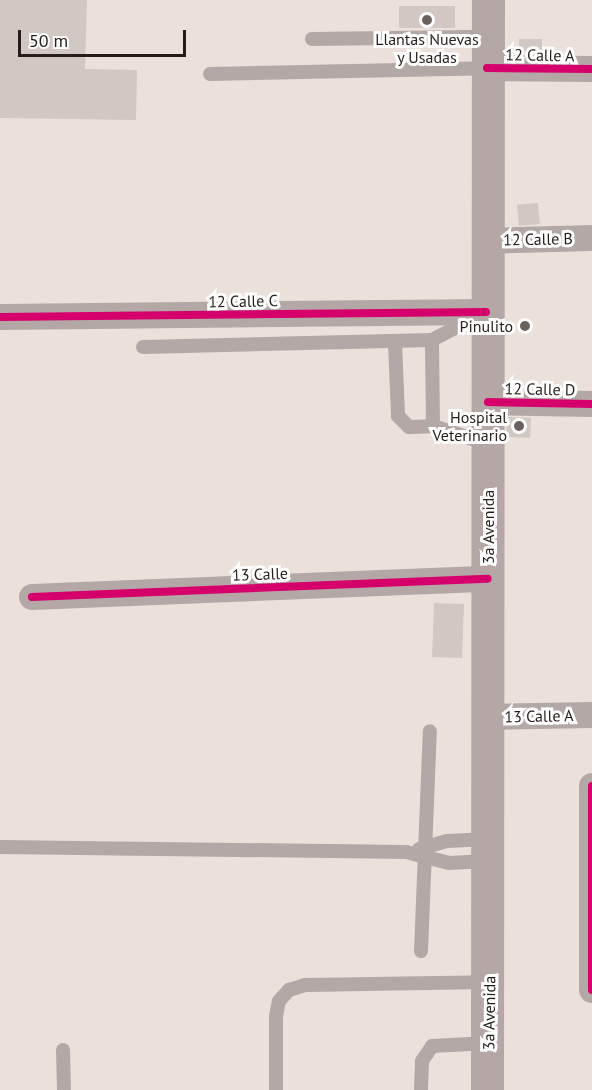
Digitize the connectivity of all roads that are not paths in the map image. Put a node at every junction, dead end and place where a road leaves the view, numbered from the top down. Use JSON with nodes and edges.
{"nodes":[{"id":1,"x":488,"y":0,"type":"edge"},
{"id":2,"x":312,"y":39,"type":"dead end"},
{"id":3,"x":488,"y":52,"type":"junction"},
{"id":4,"x":592,"y":69,"type":"edge"},
{"id":5,"x":210,"y":74,"type":"dead end"},
{"id":6,"x":592,"y":238,"type":"edge"},
{"id":7,"x":485,"y":241,"type":"junction"},
{"id":8,"x":486,"y":312,"type":"junction"},
{"id":9,"x":0,"y":317,"type":"edge"},
{"id":10,"x":432,"y":340,"type":"junction"},
{"id":11,"x":395,"y":343,"type":"junction"},
{"id":12,"x":143,"y":347,"type":"dead end"},
{"id":13,"x":488,"y":402,"type":"junction"},
{"id":14,"x":592,"y":404,"type":"edge"},
{"id":15,"x":433,"y":426,"type":"junction"},
{"id":16,"x":488,"y":444,"type":"junction"},
{"id":17,"x":488,"y":579,"type":"junction"},
{"id":18,"x":32,"y":597,"type":"dead end"},
{"id":19,"x":592,"y":715,"type":"edge"},
{"id":20,"x":486,"y":717,"type":"junction"},
{"id":21,"x":430,"y":731,"type":"dead end"},
{"id":22,"x":592,"y":786,"type":"edge"},
{"id":23,"x":592,"y":802,"type":"edge"},
{"id":24,"x":0,"y":846,"type":"edge"},
{"id":25,"x":488,"y":850,"type":"junction"},
{"id":26,"x":425,"y":852,"type":"junction"},
{"id":27,"x":592,"y":932,"type":"edge"},
{"id":28,"x":421,"y":951,"type":"dead end"},
{"id":29,"x":490,"y":982,"type":"junction"},
{"id":30,"x":592,"y":990,"type":"edge"},
{"id":31,"x":488,"y":1043,"type":"junction"},
{"id":32,"x":63,"y":1050,"type":"dead end"},
{"id":33,"x":64,"y":1090,"type":"edge"},
{"id":34,"x":276,"y":1090,"type":"edge"},
{"id":35,"x":421,"y":1090,"type":"edge"},
{"id":36,"x":487,"y":1090,"type":"edge"}],
"edges":[{"from":1,"to":3,"type":"main road","name":"3a Avenida"},
{"from":2,"to":3,"type":"lane"},
{"from":3,"to":4,"type":"street","name":"12 Calle A"},
{"from":3,"to":5,"type":"lane"},
{"from":3,"to":7,"type":"main road","name":"3a Avenida"},
{"from":6,"to":7,"type":"street","name":"12 Calle B"},
{"from":7,"to":8,"type":"main road","name":"3a Avenida"},
{"from":8,"to":9,"type":"street","name":"12 Calle C"},
{"from":8,"to":10,"type":"lane"},
{"from":8,"to":13,"type":"main road","name":"3a Avenida"},
{"from":10,"to":11,"type":"lane"},
{"from":10,"to":15,"type":"lane"},
{"from":11,"to":12,"type":"lane"},
{"from":11,"to":15,"type":"lane"},
{"from":13,"to":14,"type":"street","name":"12 Calle D"},
{"from":13,"to":16,"type":"main road","name":"3a Avenida"},
{"from":15,"to":16,"type":"lane"},
{"from":16,"to":17,"type":"main road","name":"3a Avenida"},
{"from":17,"to":18,"type":"street","name":"13 Calle"},
{"from":17,"to":20,"type":"main road","name":"3a Avenida"},
{"from":19,"to":20,"type":"street","name":"13 Calle A"},
{"from":20,"to":25,"type":"main road","name":"3a Avenida"},
{"from":21,"to":26,"type":"lane"},
{"from":22,"to":23,"type":"street"},
{"from":23,"to":27,"type":"street"},
{"from":24,"to":26,"type":"lane"},
{"from":25,"to":26,"type":"lane"},
{"from":25,"to":26,"type":"lane"},
{"from":25,"to":29,"type":"main road","name":"3a Avenida"},
{"from":26,"to":28,"type":"lane"},
{"from":27,"to":30,"type":"street"},
{"from":29,"to":31,"type":"main road","name":"3a Avenida"},
{"from":29,"to":34,"type":"lane"},
{"from":31,"to":35,"type":"lane"},
{"from":31,"to":36,"type":"main road","name":"3a Avenida"},
{"from":32,"to":33,"type":"lane"}]}
